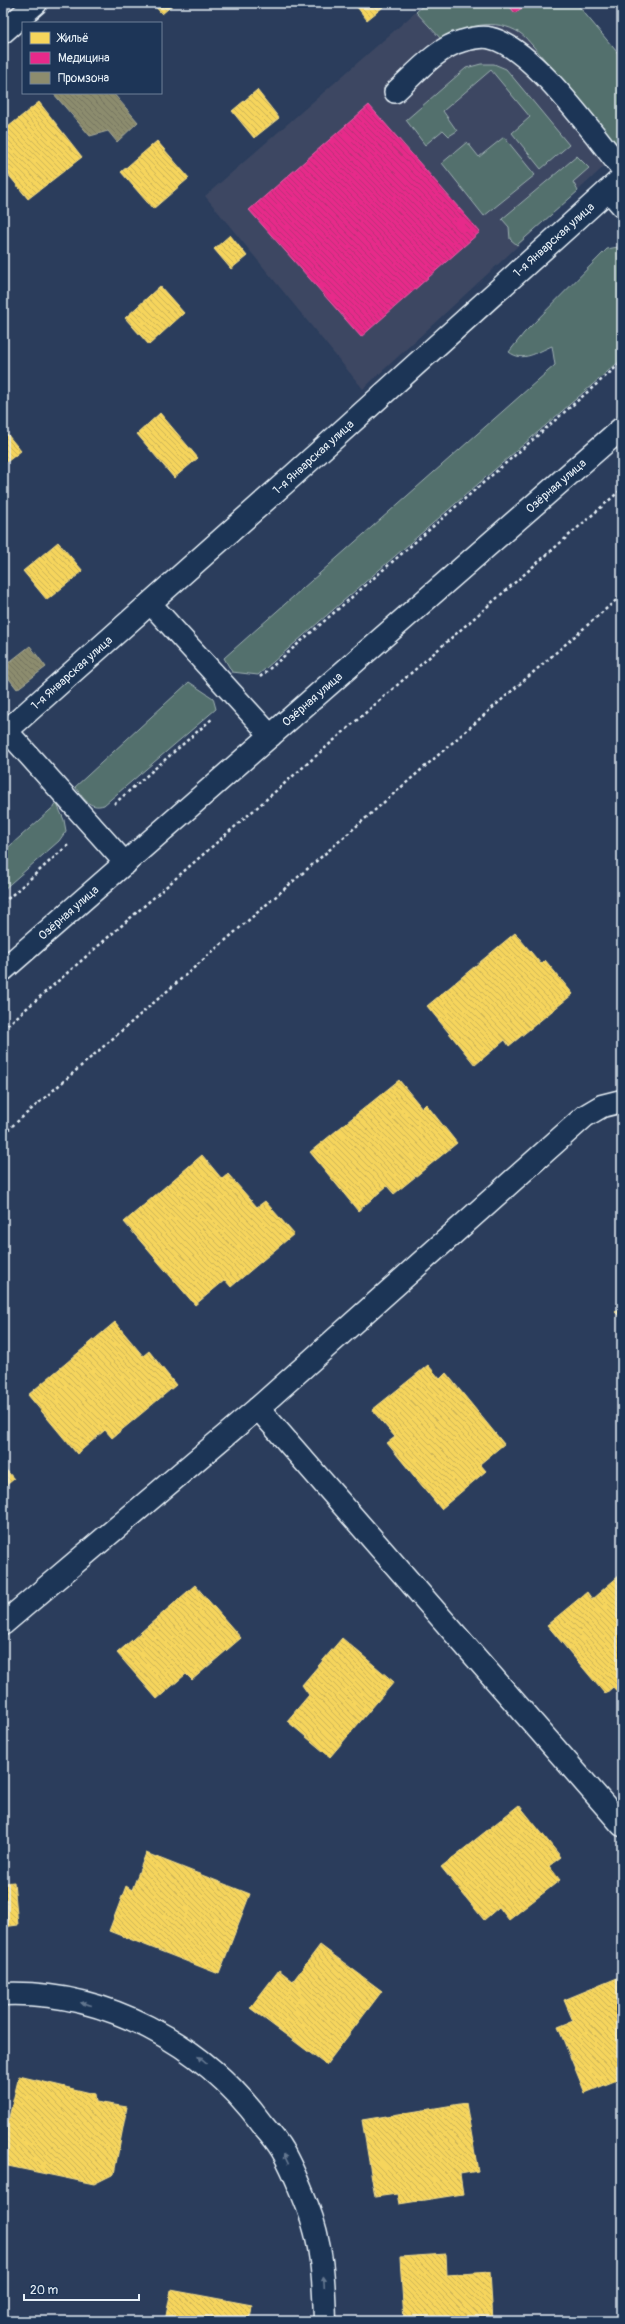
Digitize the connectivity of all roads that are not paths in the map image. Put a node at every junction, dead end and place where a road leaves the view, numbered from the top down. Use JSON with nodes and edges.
{"nodes":[{"id":1,"x":36,"y":3,"type":"edge"},
{"id":2,"x":3,"y":32,"type":"edge"},
{"id":3,"x":395,"y":92,"type":"dead end"},
{"id":4,"x":622,"y":169,"type":"edge"},
{"id":5,"x":615,"y":184,"type":"edge"},
{"id":6,"x":622,"y":206,"type":"edge"},
{"id":7,"x":622,"y":428,"type":"edge"},
{"id":8,"x":150,"y":603,"type":"junction"},
{"id":9,"x":5,"y":732,"type":"edge"},
{"id":10,"x":271,"y":736,"type":"junction"},
{"id":11,"x":126,"y":864,"type":"junction"},
{"id":12,"x":3,"y":970,"type":"edge"},
{"id":13,"x":622,"y":1101,"type":"edge"},
{"id":14,"x":258,"y":1408,"type":"junction"},
{"id":15,"x":3,"y":1624,"type":"edge"},
{"id":16,"x":622,"y":1825,"type":"edge"},
{"id":17,"x":3,"y":1994,"type":"edge"},
{"id":18,"x":325,"y":2321,"type":"edge"}],
"edges":[{"from":1,"to":2,"type":"street"},
{"from":3,"to":4,"type":"lane"},
{"from":5,"to":6,"type":"lane"},
{"from":5,"to":8,"type":"street","name":"1-я Январская улица"},
{"from":7,"to":10,"type":"street","name":"Озёрная улица"},
{"from":8,"to":9,"type":"street","name":"1-я Январская улица"},
{"from":8,"to":10,"type":"lane"},
{"from":9,"to":11,"type":"lane"},
{"from":10,"to":11,"type":"street","name":"Озёрная улица"},
{"from":11,"to":12,"type":"street","name":"Озёрная улица"},
{"from":13,"to":14,"type":"street"},
{"from":14,"to":15,"type":"street"},
{"from":14,"to":16,"type":"street"},
{"from":18,"to":17,"type":"street","one_way":true}]}
